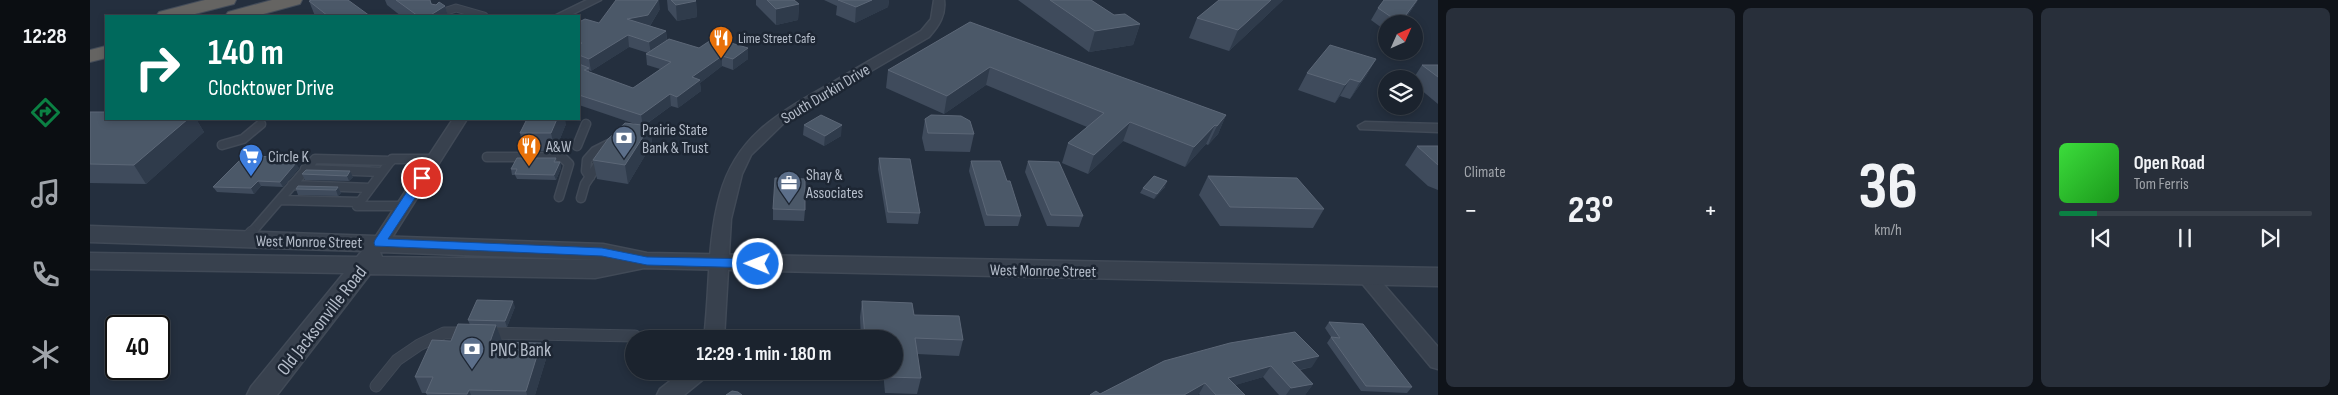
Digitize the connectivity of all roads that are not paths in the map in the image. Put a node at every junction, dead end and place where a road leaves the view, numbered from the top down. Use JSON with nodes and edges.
{"nodes":[{"id":1,"x":227,"y":0,"type":"edge"},
{"id":2,"x":241,"y":0,"type":"edge"},
{"id":3,"x":261,"y":0,"type":"edge"},
{"id":4,"x":293,"y":0,"type":"edge"},
{"id":5,"x":596,"y":0,"type":"edge"},
{"id":6,"x":939,"y":0,"type":"edge"},
{"id":7,"x":170,"y":15,"type":"edge"},
{"id":8,"x":185,"y":15,"type":"edge"},
{"id":9,"x":208,"y":15,"type":"edge"},
{"id":10,"x":239,"y":15,"type":"edge"},
{"id":11,"x":438,"y":15,"type":"edge"},
{"id":12,"x":480,"y":15,"type":"edge"},
{"id":13,"x":562,"y":15,"type":"edge"},
{"id":14,"x":98,"y":42,"type":"edge"},
{"id":15,"x":90,"y":56,"type":"edge"},
{"id":16,"x":459,"y":120,"type":"edge"},
{"id":17,"x":261,"y":124,"type":"dead end"},
{"id":18,"x":586,"y":124,"type":"dead end"},
{"id":19,"x":1365,"y":126,"type":"dead end"},
{"id":20,"x":1438,"y":128,"type":"edge"},
{"id":21,"x":621,"y":137,"type":"edge"},
{"id":22,"x":222,"y":145,"type":"dead end"},
{"id":23,"x":577,"y":146,"type":"dead end"},
{"id":24,"x":487,"y":157,"type":"dead end"},
{"id":25,"x":434,"y":160,"type":"junction"},
{"id":26,"x":391,"y":161,"type":"junction"},
{"id":27,"x":305,"y":170,"type":"junction"},
{"id":28,"x":382,"y":172,"type":"junction"},
{"id":29,"x":292,"y":185,"type":"junction"},
{"id":30,"x":370,"y":188,"type":"junction"},
{"id":31,"x":560,"y":197,"type":"dead end"},
{"id":32,"x":581,"y":198,"type":"dead end"},
{"id":33,"x":280,"y":200,"type":"junction"},
{"id":34,"x":359,"y":202,"type":"junction"},
{"id":35,"x":404,"y":206,"type":"junction"},
{"id":36,"x":90,"y":234,"type":"edge"},
{"id":37,"x":245,"y":240,"type":"junction"},
{"id":38,"x":380,"y":243,"type":"junction"},
{"id":39,"x":90,"y":261,"type":"edge"},
{"id":40,"x":647,"y":261,"type":"junction"},
{"id":41,"x":719,"y":263,"type":"junction"},
{"id":42,"x":364,"y":265,"type":"junction"},
{"id":43,"x":1366,"y":276,"type":"junction"},
{"id":44,"x":1438,"y":277,"type":"edge"},
{"id":45,"x":715,"y":330,"type":"edge"},
{"id":46,"x":625,"y":336,"type":"edge"},
{"id":47,"x":1438,"y":361,"type":"edge"},
{"id":48,"x":687,"y":380,"type":"edge"},
{"id":49,"x":376,"y":386,"type":"dead end"},
{"id":50,"x":261,"y":395,"type":"edge"},
{"id":51,"x":668,"y":395,"type":"edge"}],
"edges":[{"from":1,"to":7,"type":"highway"},
{"from":2,"to":8,"type":"highway"},
{"from":3,"to":9,"type":"highway"},
{"from":4,"to":10,"type":"highway"},
{"from":5,"to":13,"type":"street"},
{"from":6,"to":41,"type":"street","name":"South Durkin Drive"},
{"from":11,"to":12,"type":"lane"},
{"from":14,"to":15,"type":"highway"},
{"from":16,"to":25,"type":"street"},
{"from":17,"to":22,"type":"lane"},
{"from":18,"to":23,"type":"lane"},
{"from":19,"to":20,"type":"street"},
{"from":21,"to":32,"type":"lane"},
{"from":24,"to":31,"type":"lane"},
{"from":25,"to":26,"type":"lane"},
{"from":25,"to":35,"type":"street"},
{"from":26,"to":27,"type":"lane"},
{"from":26,"to":28,"type":"lane"},
{"from":27,"to":28,"type":"lane"},
{"from":27,"to":29,"type":"lane"},
{"from":28,"to":30,"type":"lane"},
{"from":29,"to":30,"type":"lane"},
{"from":29,"to":33,"type":"lane"},
{"from":30,"to":34,"type":"lane"},
{"from":33,"to":34,"type":"lane"},
{"from":33,"to":37,"type":"lane"},
{"from":34,"to":35,"type":"lane"},
{"from":35,"to":38,"type":"street"},
{"from":36,"to":37,"type":"street","name":"West Monroe Street"},
{"from":37,"to":38,"type":"street","name":"West Monroe Street"},
{"from":38,"to":40,"type":"street","name":"West Monroe Street"},
{"from":38,"to":42,"type":"street","name":"Old Jacksonville Road"},
{"from":39,"to":42,"type":"street","name":"West Monroe Street"},
{"from":40,"to":41,"type":"street","name":"West Monroe Street"},
{"from":40,"to":42,"type":"street","name":"West Monroe Street"},
{"from":41,"to":43,"type":"street","name":"West Monroe Street"},
{"from":41,"to":45,"type":"street","name":"South Durkin Drive"},
{"from":42,"to":50,"type":"street","name":"Old Jacksonville Road"},
{"from":43,"to":44,"type":"street","name":"West Monroe Street"},
{"from":43,"to":47,"type":"street"},
{"from":46,"to":49,"type":"lane"},
{"from":48,"to":51,"type":"street"}]}
